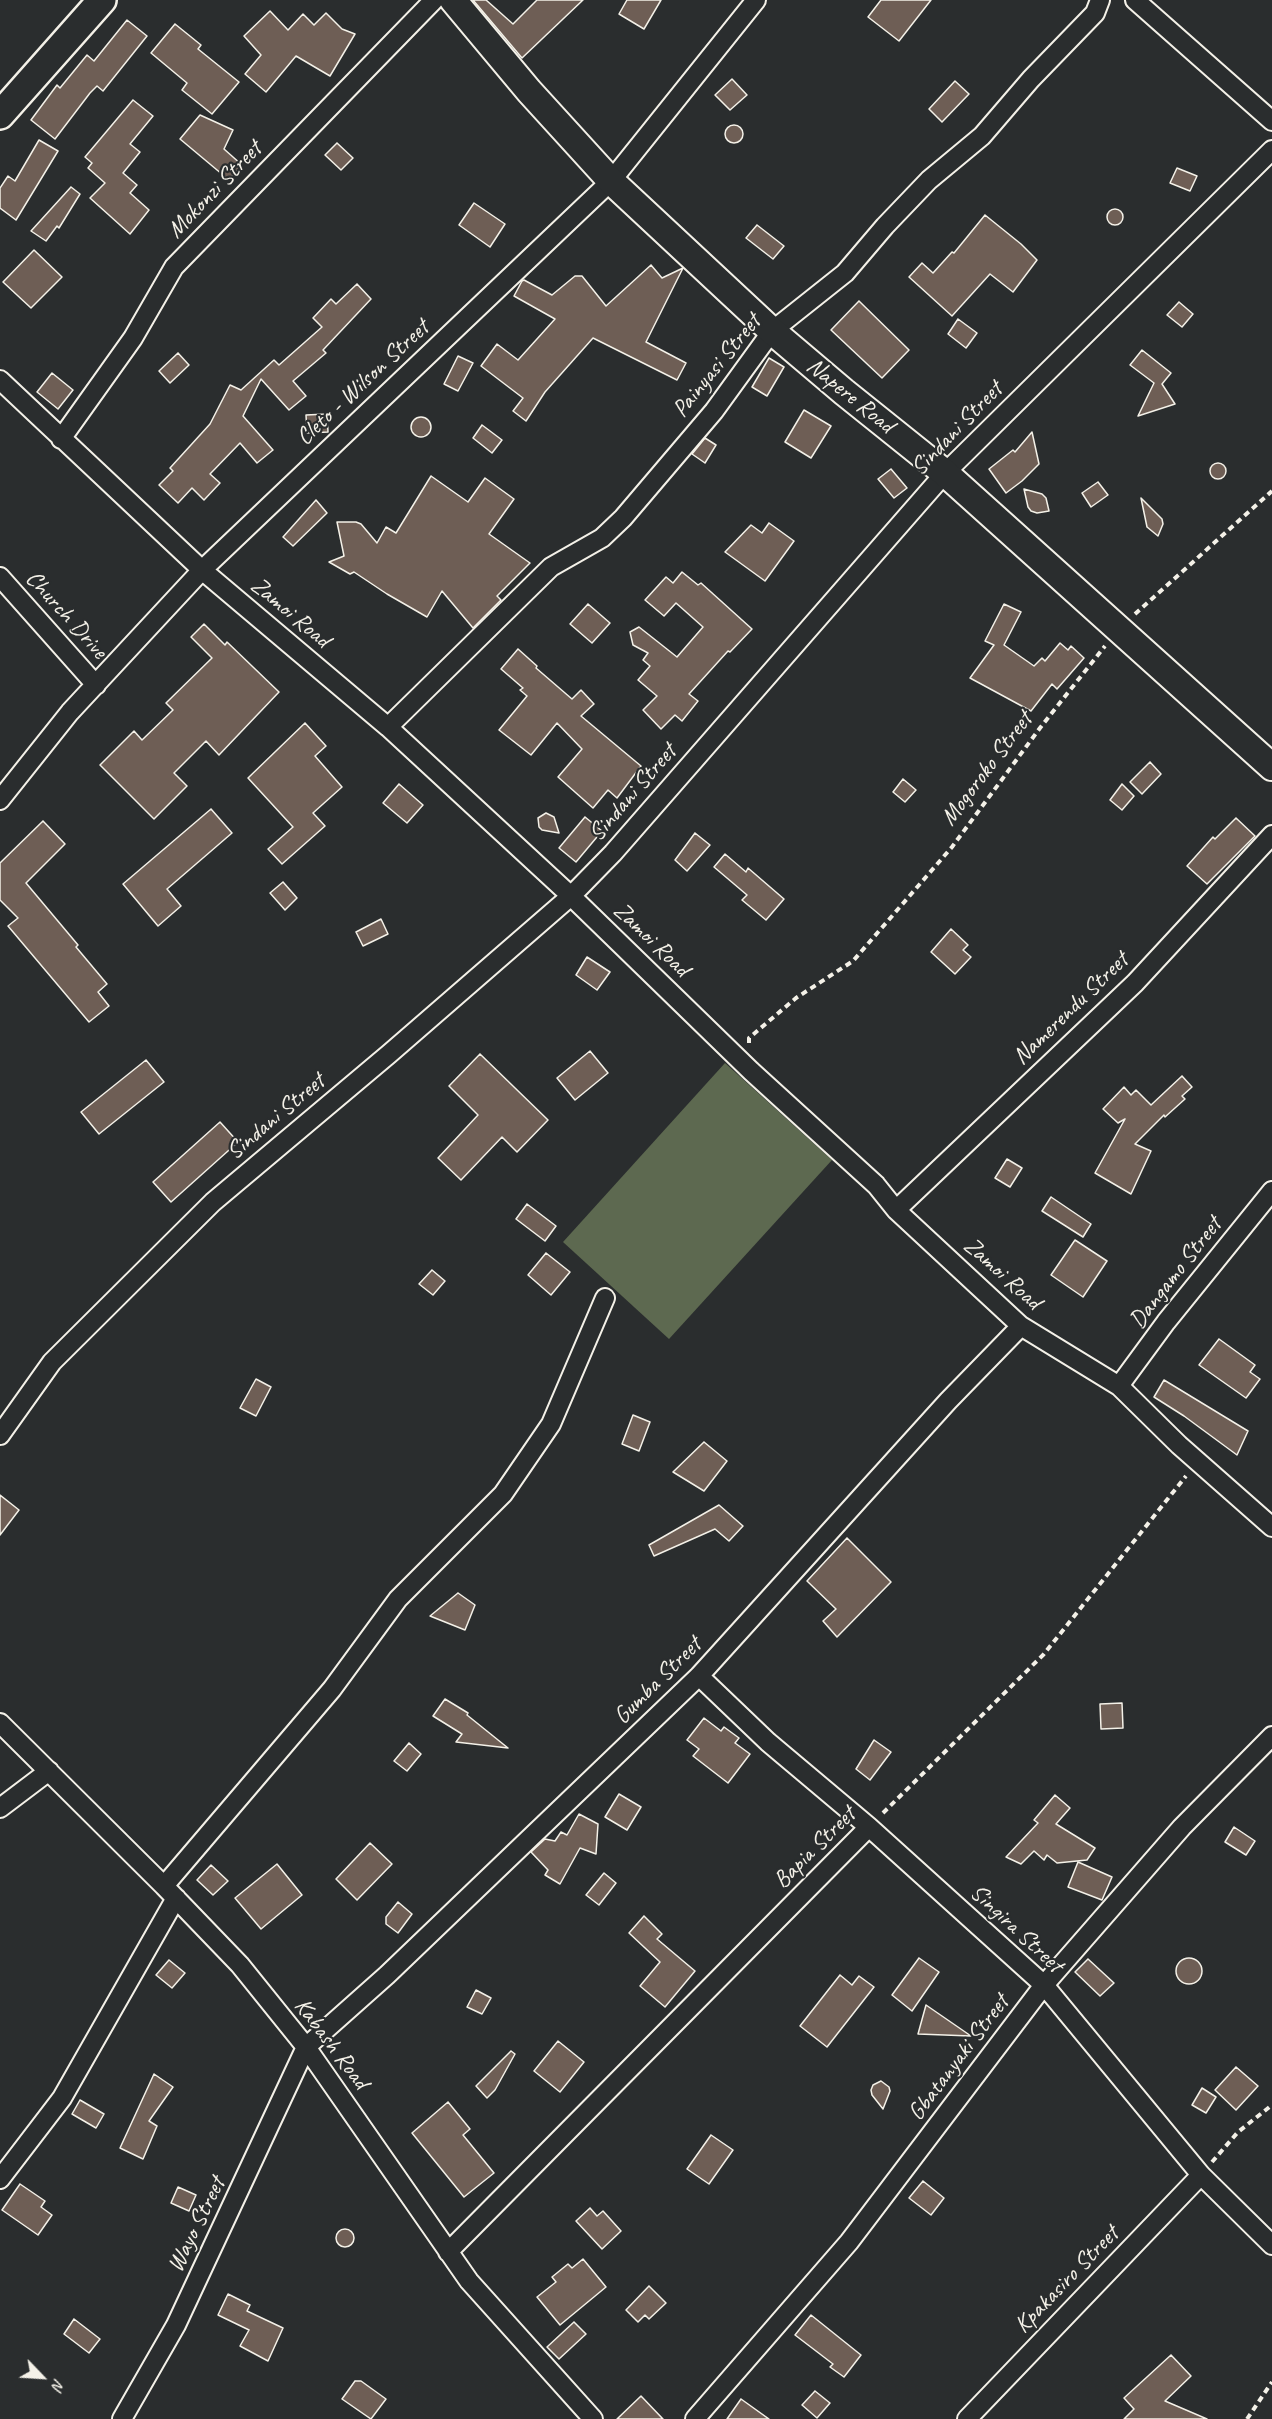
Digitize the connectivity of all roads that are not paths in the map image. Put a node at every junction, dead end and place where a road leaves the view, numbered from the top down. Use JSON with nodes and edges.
{"nodes":[{"id":1,"x":102,"y":0,"type":"edge"},
{"id":2,"x":434,"y":0,"type":"edge"},
{"id":3,"x":453,"y":0,"type":"edge"},
{"id":4,"x":756,"y":0,"type":"edge"},
{"id":5,"x":1100,"y":0,"type":"edge"},
{"id":6,"x":1135,"y":0,"type":"edge"},
{"id":7,"x":3,"y":105,"type":"edge"},
{"id":8,"x":1272,"y":121,"type":"edge"},
{"id":9,"x":1272,"y":150,"type":"edge"},
{"id":10,"x":611,"y":181,"type":"junction"},
{"id":11,"x":772,"y":331,"type":"junction"},
{"id":12,"x":0,"y":380,"type":"edge"},
{"id":13,"x":61,"y":439,"type":"junction"},
{"id":14,"x":945,"y":473,"type":"junction"},
{"id":15,"x":202,"y":570,"type":"junction"},
{"id":16,"x":0,"y":577,"type":"edge"},
{"id":17,"x":96,"y":685,"type":"junction"},
{"id":18,"x":388,"y":727,"type":"junction"},
{"id":19,"x":1272,"y":767,"type":"edge"},
{"id":20,"x":0,"y":800,"type":"edge"},
{"id":21,"x":1272,"y":835,"type":"edge"},
{"id":22,"x":572,"y":896,"type":"junction"},
{"id":23,"x":1272,"y":1191,"type":"edge"},
{"id":24,"x":896,"y":1210,"type":"junction"},
{"id":25,"x":605,"y":1298,"type":"dead end"},
{"id":26,"x":1021,"y":1326,"type":"junction"},
{"id":27,"x":1119,"y":1386,"type":"junction"},
{"id":28,"x":0,"y":1435,"type":"edge"},
{"id":29,"x":1272,"y":1527,"type":"edge"},
{"id":30,"x":699,"y":1676,"type":"junction"},
{"id":31,"x":0,"y":1723,"type":"edge"},
{"id":32,"x":1272,"y":1736,"type":"edge"},
{"id":33,"x":49,"y":1771,"type":"junction"},
{"id":34,"x":0,"y":1808,"type":"edge"},
{"id":35,"x":869,"y":1827,"type":"junction"},
{"id":36,"x":170,"y":1892,"type":"junction"},
{"id":37,"x":1044,"y":1985,"type":"junction"},
{"id":38,"x":306,"y":2047,"type":"junction"},
{"id":39,"x":1201,"y":2175,"type":"junction"},
{"id":40,"x":0,"y":2179,"type":"edge"},
{"id":41,"x":1272,"y":2245,"type":"edge"},
{"id":42,"x":448,"y":2252,"type":"junction"},
{"id":43,"x":122,"y":2419,"type":"edge"},
{"id":44,"x":593,"y":2419,"type":"edge"},
{"id":45,"x":695,"y":2419,"type":"edge"},
{"id":46,"x":968,"y":2419,"type":"edge"}],
"edges":[{"from":1,"to":7,"type":"main road"},
{"from":2,"to":13,"type":"street","name":"Mokonzi Street"},
{"from":3,"to":10,"type":"street","name":"Napere Road"},
{"from":4,"to":10,"type":"street","name":"Cleto - Wilson Street"},
{"from":5,"to":11,"type":"street","name":"Painyasi Street"},
{"from":6,"to":8,"type":"street"},
{"from":9,"to":14,"type":"street","name":"Sindani Street"},
{"from":10,"to":11,"type":"street","name":"Napere Road"},
{"from":10,"to":15,"type":"street","name":"Cleto - Wilson Street"},
{"from":11,"to":14,"type":"street","name":"Napere Road"},
{"from":11,"to":18,"type":"street","name":"Painyasi Street"},
{"from":12,"to":13,"type":"street","name":"Zamoi Road"},
{"from":13,"to":15,"type":"street","name":"Zamoi Road"},
{"from":14,"to":19,"type":"street","name":"Napere Road"},
{"from":14,"to":22,"type":"street","name":"Sindani Street"},
{"from":15,"to":17,"type":"street","name":"Cleto - Wilson Street"},
{"from":15,"to":18,"type":"street","name":"Zamoi Road"},
{"from":16,"to":17,"type":"street","name":"Church Drive"},
{"from":17,"to":20,"type":"street","name":"Cleto - Wilson Street"},
{"from":18,"to":22,"type":"street","name":"Zamoi Road"},
{"from":21,"to":24,"type":"street","name":"Namerendu Street"},
{"from":22,"to":24,"type":"street","name":"Zamoi Road"},
{"from":22,"to":28,"type":"street","name":"Sindani Street"},
{"from":23,"to":27,"type":"street","name":"Dangamo Street"},
{"from":24,"to":26,"type":"street","name":"Zamoi Road"},
{"from":25,"to":36,"type":"street"},
{"from":26,"to":27,"type":"street","name":"Zamoi Road"},
{"from":26,"to":30,"type":"street","name":"Gumba Street"},
{"from":27,"to":29,"type":"street","name":"Zamoi Road"},
{"from":30,"to":35,"type":"street","name":"Singira Street"},
{"from":30,"to":38,"type":"street","name":"Gumba Street"},
{"from":31,"to":33,"type":"street","name":"Kabash Road"},
{"from":32,"to":37,"type":"street","name":"Gbatanyaki Street"},
{"from":33,"to":34,"type":"street"},
{"from":33,"to":36,"type":"street","name":"Kabash Road"},
{"from":35,"to":37,"type":"street","name":"Singira Street"},
{"from":35,"to":42,"type":"street","name":"Bapia Street"},
{"from":36,"to":38,"type":"street","name":"Kabash Road"},
{"from":36,"to":40,"type":"street"},
{"from":37,"to":39,"type":"street","name":"Singira Street"},
{"from":37,"to":45,"type":"street","name":"Gbatanyaki Street"},
{"from":38,"to":42,"type":"street","name":"Kabash Road"},
{"from":38,"to":43,"type":"street","name":"Wayo Street"},
{"from":39,"to":41,"type":"street","name":"Singira Street"},
{"from":39,"to":46,"type":"street","name":"Kpakasiro Street"},
{"from":42,"to":44,"type":"street","name":"Kabash Road"}]}
